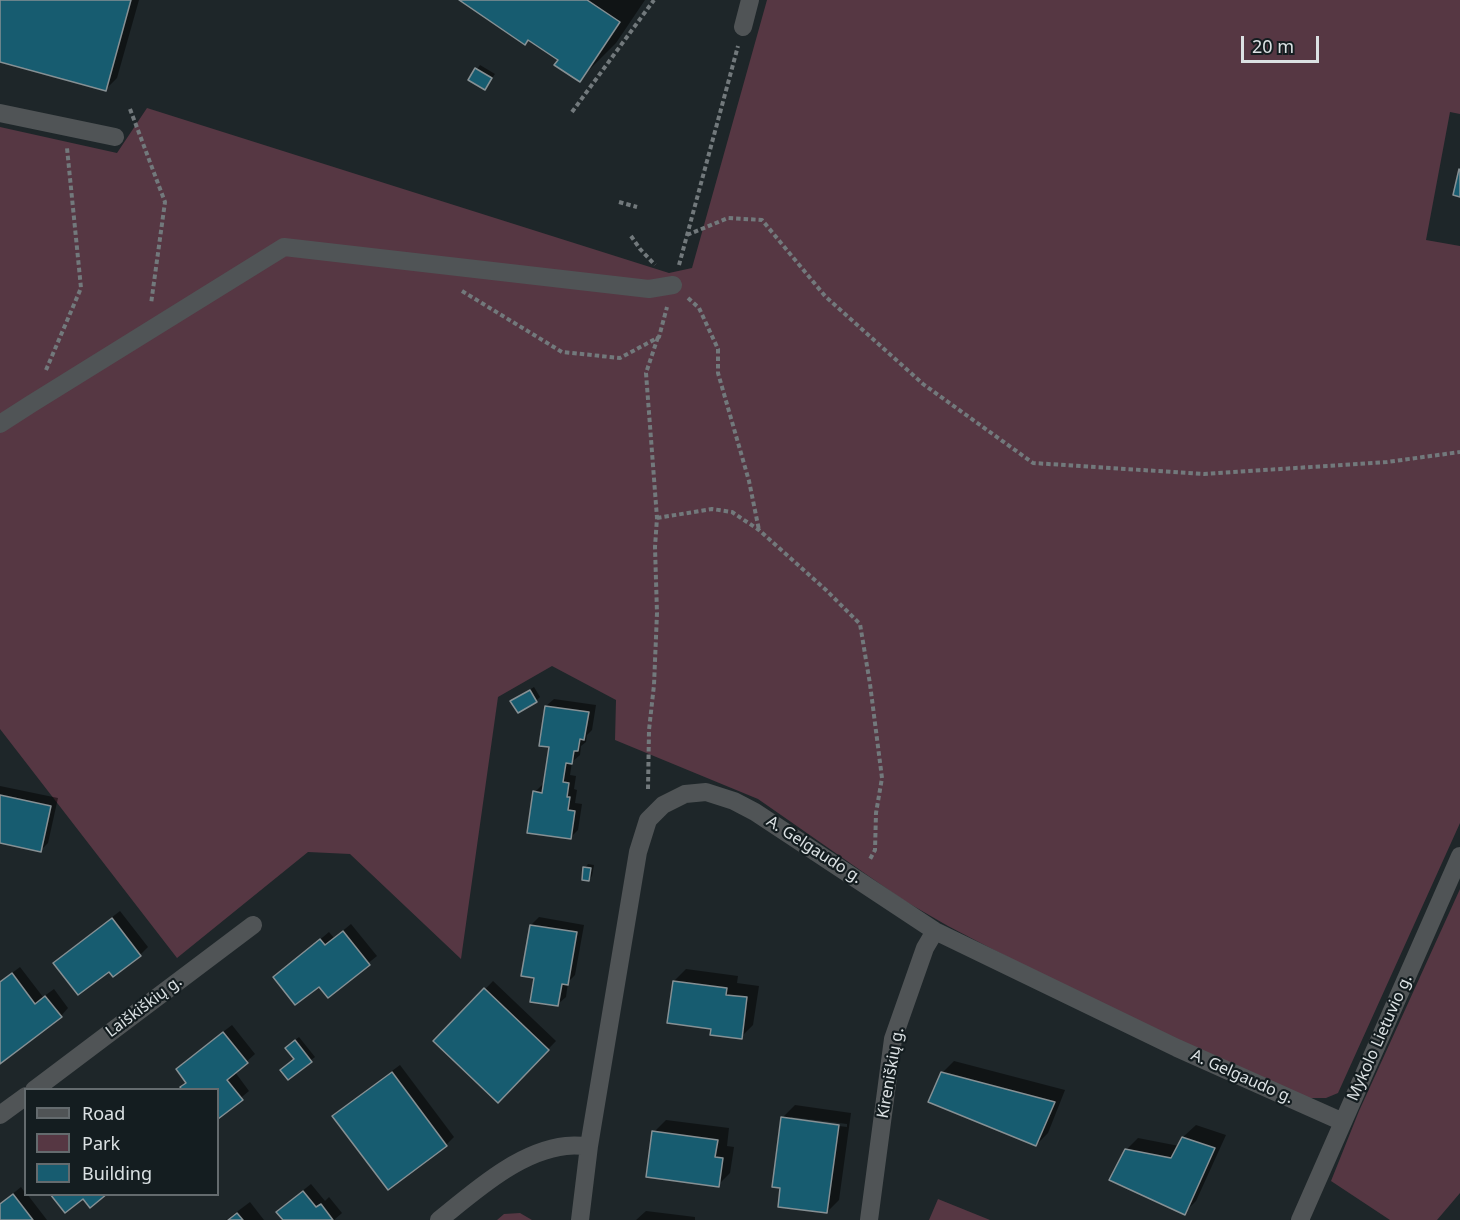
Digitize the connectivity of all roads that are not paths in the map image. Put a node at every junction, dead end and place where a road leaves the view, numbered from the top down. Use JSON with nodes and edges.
{"nodes":[{"id":1,"x":750,"y":0,"type":"edge"},
{"id":2,"x":743,"y":27,"type":"road end"},
{"id":3,"x":0,"y":113,"type":"edge"},
{"id":4,"x":115,"y":137,"type":"dead end"},
{"id":5,"x":674,"y":285,"type":"road end"},
{"id":6,"x":0,"y":424,"type":"edge"},
{"id":7,"x":1460,"y":856,"type":"edge"},
{"id":8,"x":253,"y":925,"type":"dead end"},
{"id":9,"x":935,"y":931,"type":"junction"},
{"id":10,"x":35,"y":1088,"type":"edge"},
{"id":11,"x":24,"y":1097,"type":"edge"},
{"id":12,"x":0,"y":1115,"type":"edge"},
{"id":13,"x":1343,"y":1122,"type":"junction"},
{"id":14,"x":589,"y":1146,"type":"junction"},
{"id":15,"x":439,"y":1220,"type":"edge"},
{"id":16,"x":580,"y":1220,"type":"edge"},
{"id":17,"x":869,"y":1220,"type":"edge"},
{"id":18,"x":1300,"y":1220,"type":"edge"}],
"edges":[{"from":1,"to":2,"type":"street"},
{"from":3,"to":4,"type":"street"},
{"from":5,"to":6,"type":"street"},
{"from":7,"to":13,"type":"street","name":"Mykolo Lietuvio g."},
{"from":8,"to":10,"type":"street","name":"Laiškiškių g."},
{"from":9,"to":13,"type":"street","name":"A. Gelgaudo g."},
{"from":9,"to":14,"type":"street","name":"A. Gelgaudo g."},
{"from":9,"to":17,"type":"street","name":"Kireniškių g."},
{"from":11,"to":12,"type":"street"},
{"from":13,"to":18,"type":"street","name":"Mykolo Lietuvio g."},
{"from":14,"to":15,"type":"street"},
{"from":14,"to":16,"type":"street","name":"A. Gelgaudo g."}]}
